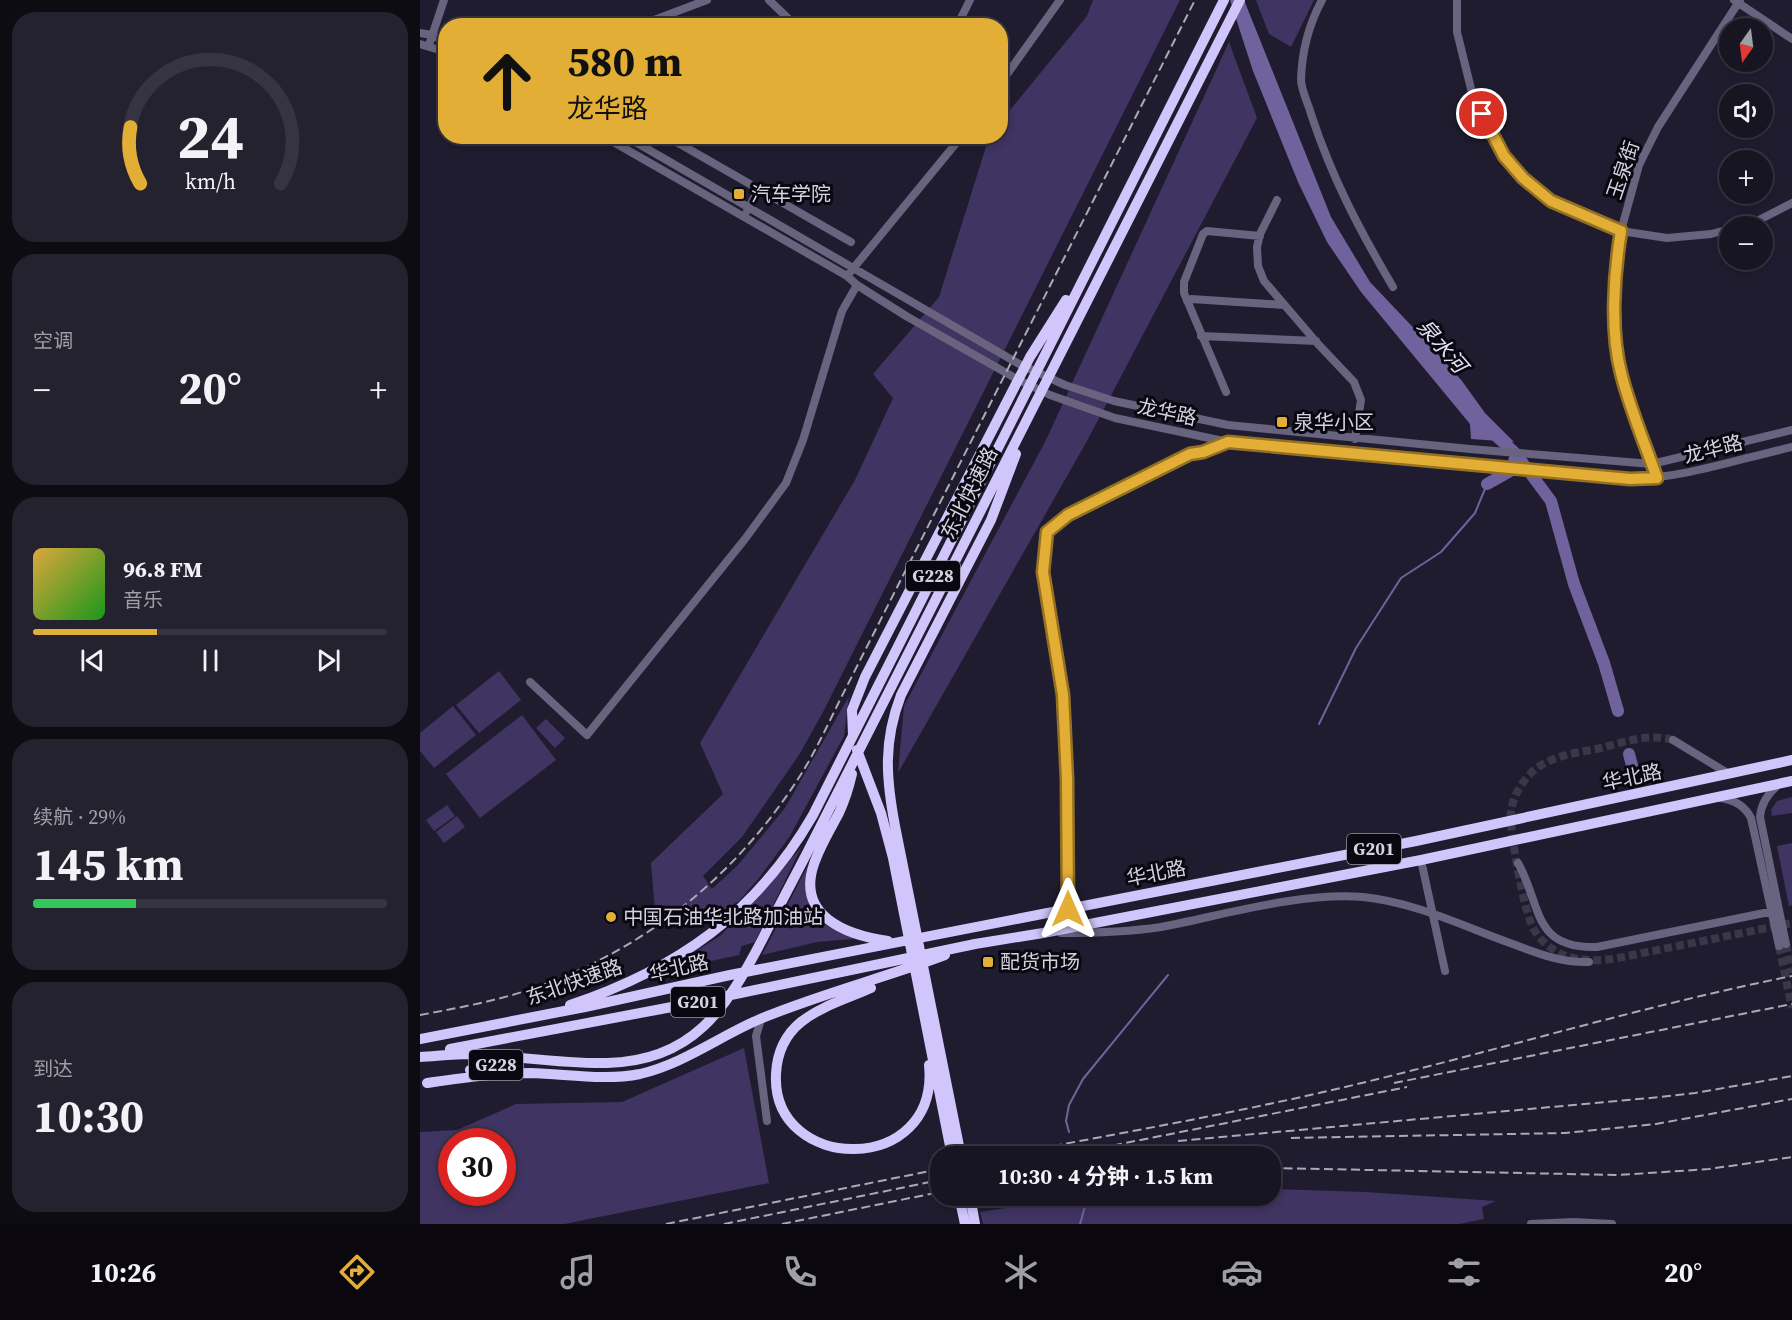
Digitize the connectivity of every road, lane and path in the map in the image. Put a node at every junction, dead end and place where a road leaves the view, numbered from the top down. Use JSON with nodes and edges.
{"nodes":[{"id":1,"x":444,"y":0,"type":"edge"},
{"id":2,"x":707,"y":0,"type":"edge"},
{"id":3,"x":769,"y":0,"type":"edge"},
{"id":4,"x":969,"y":0,"type":"edge"},
{"id":5,"x":1060,"y":0,"type":"edge"},
{"id":6,"x":1240,"y":0,"type":"edge"},
{"id":7,"x":1322,"y":0,"type":"edge"},
{"id":8,"x":1457,"y":0,"type":"edge"},
{"id":9,"x":1737,"y":1,"type":"edge"},
{"id":10,"x":1222,"y":4,"type":"edge"},
{"id":11,"x":659,"y":18,"type":"edge"},
{"id":12,"x":788,"y":18,"type":"edge"},
{"id":13,"x":961,"y":18,"type":"edge"},
{"id":14,"x":420,"y":33,"type":"edge"},
{"id":15,"x":432,"y":35,"type":"junction"},
{"id":16,"x":438,"y":38,"type":"edge"},
{"id":17,"x":1792,"y":39,"type":"edge"},
{"id":18,"x":420,"y":44,"type":"edge"},
{"id":19,"x":429,"y":45,"type":"junction"},
{"id":20,"x":438,"y":49,"type":"edge"},
{"id":21,"x":1008,"y":73,"type":"edge"},
{"id":22,"x":617,"y":144,"type":"edge"},
{"id":23,"x":639,"y":144,"type":"edge"},
{"id":24,"x":680,"y":144,"type":"edge"},
{"id":25,"x":955,"y":144,"type":"edge"},
{"id":26,"x":759,"y":188,"type":"junction"},
{"id":27,"x":1277,"y":200,"type":"dead end"},
{"id":28,"x":1792,"y":203,"type":"edge"},
{"id":29,"x":749,"y":208,"type":"junction"},
{"id":30,"x":742,"y":216,"type":"junction"},
{"id":31,"x":1767,"y":216,"type":"edge"},
{"id":32,"x":1621,"y":231,"type":"junction"},
{"id":33,"x":1719,"y":232,"type":"edge"},
{"id":34,"x":1260,"y":236,"type":"junction"},
{"id":35,"x":851,"y":242,"type":"dead end"},
{"id":36,"x":854,"y":268,"type":"junction"},
{"id":37,"x":1089,"y":268,"type":"junction"},
{"id":38,"x":846,"y":276,"type":"junction"},
{"id":39,"x":857,"y":285,"type":"junction"},
{"id":40,"x":1393,"y":287,"type":"dead end"},
{"id":41,"x":1187,"y":301,"type":"junction"},
{"id":42,"x":1284,"y":305,"type":"junction"},
{"id":43,"x":1201,"y":336,"type":"junction"},
{"id":44,"x":1316,"y":341,"type":"junction"},
{"id":45,"x":1226,"y":392,"type":"dead end"},
{"id":46,"x":1029,"y":417,"type":"junction"},
{"id":47,"x":1792,"y":430,"type":"edge"},
{"id":48,"x":1355,"y":439,"type":"junction"},
{"id":49,"x":1228,"y":442,"type":"junction"},
{"id":50,"x":1792,"y":447,"type":"edge"},
{"id":51,"x":1652,"y":464,"type":"junction"},
{"id":52,"x":1657,"y":478,"type":"junction"},
{"id":53,"x":530,"y":682,"type":"dead end"},
{"id":54,"x":1673,"y":740,"type":"tunnel mouth"},
{"id":55,"x":858,"y":753,"type":"junction"},
{"id":56,"x":1792,"y":760,"type":"edge"},
{"id":57,"x":1729,"y":774,"type":"junction"},
{"id":58,"x":1792,"y":781,"type":"edge"},
{"id":59,"x":1780,"y":784,"type":"junction"},
{"id":60,"x":1716,"y":798,"type":"junction"},
{"id":61,"x":1420,"y":860,"type":"junction"},
{"id":62,"x":1518,"y":863,"type":"dead end"},
{"id":63,"x":1068,"y":909,"type":"junction"},
{"id":64,"x":1775,"y":911,"type":"junction"},
{"id":65,"x":1044,"y":933,"type":"junction"},
{"id":66,"x":906,"y":941,"type":"junction"},
{"id":67,"x":975,"y":944,"type":"junction"},
{"id":68,"x":1782,"y":945,"type":"tunnel mouth"},
{"id":69,"x":1589,"y":962,"type":"dead end"},
{"id":70,"x":1445,"y":971,"type":"dead end"},
{"id":71,"x":895,"y":974,"type":"junction"},
{"id":72,"x":761,"y":1019,"type":"junction"},
{"id":73,"x":519,"y":1020,"type":"junction"},
{"id":74,"x":420,"y":1039,"type":"edge"},
{"id":75,"x":933,"y":1053,"type":"junction"},
{"id":76,"x":420,"y":1056,"type":"edge"},
{"id":77,"x":568,"y":1061,"type":"junction"},
{"id":78,"x":423,"y":1084,"type":"edge"},
{"id":79,"x":767,"y":1121,"type":"dead end"},
{"id":80,"x":950,"y":1146,"type":"edge"},
{"id":81,"x":959,"y":1146,"type":"edge"},
{"id":82,"x":961,"y":1206,"type":"edge"},
{"id":83,"x":972,"y":1206,"type":"edge"},
{"id":84,"x":965,"y":1224,"type":"edge"},
{"id":85,"x":975,"y":1224,"type":"edge"},
{"id":86,"x":1531,"y":1224,"type":"edge"},
{"id":87,"x":1606,"y":1224,"type":"edge"},
{"id":88,"x":1612,"y":1224,"type":"edge"}],
"edges":[{"from":1,"to":15,"type":"street"},
{"from":2,"to":11,"type":"street"},
{"from":3,"to":12,"type":"street"},
{"from":4,"to":13,"type":"street"},
{"from":5,"to":21,"type":"street"},
{"from":6,"to":46,"type":"highway","name":"东北快速路","number":"G228"},
{"from":7,"to":40,"type":"street"},
{"from":8,"to":32,"type":"street"},
{"from":9,"to":17,"type":"street"},
{"from":9,"to":32,"type":"street","name":"玉泉街"},
{"from":10,"to":37,"type":"highway","name":"东北快速路","number":"G228"},
{"from":14,"to":15,"type":"street"},
{"from":15,"to":16,"type":"street"},
{"from":15,"to":19,"type":"street"},
{"from":18,"to":19,"type":"street"},
{"from":19,"to":20,"type":"street"},
{"from":22,"to":30,"type":"street","name":"龙华路"},
{"from":23,"to":29,"type":"street","name":"龙华路"},
{"from":24,"to":26,"type":"street"},
{"from":25,"to":36,"type":"street"},
{"from":26,"to":29,"type":"street"},
{"from":26,"to":35,"type":"street"},
{"from":27,"to":34,"type":"street"},
{"from":28,"to":31,"type":"street"},
{"from":29,"to":30,"type":"street"},
{"from":29,"to":36,"type":"street","name":"龙华路"},
{"from":30,"to":38,"type":"street","name":"龙华路"},
{"from":32,"to":33,"type":"street"},
{"from":32,"to":51,"type":"street","name":"玉泉街"},
{"from":34,"to":41,"type":"street"},
{"from":34,"to":42,"type":"street"},
{"from":36,"to":38,"type":"street"},
{"from":36,"to":48,"type":"street","name":"龙华路"},
{"from":37,"to":73,"type":"highway","name":"东北快速路","number":"G228"},
{"from":37,"to":75,"type":"highway"},
{"from":38,"to":39,"type":"street","name":"龙华路"},
{"from":39,"to":49,"type":"street","name":"龙华路"},
{"from":39,"to":53,"type":"street"},
{"from":41,"to":42,"type":"street"},
{"from":41,"to":43,"type":"street"},
{"from":42,"to":44,"type":"street"},
{"from":43,"to":44,"type":"street"},
{"from":43,"to":45,"type":"street"},
{"from":44,"to":48,"type":"street"},
{"from":46,"to":55,"type":"highway","name":"东北快速路","number":"G228"},
{"from":46,"to":75,"type":"highway"},
{"from":47,"to":51,"type":"street","name":"龙华路"},
{"from":48,"to":51,"type":"street","name":"龙华路"},
{"from":49,"to":52,"type":"street","name":"龙华路"},
{"from":49,"to":63,"type":"street"},
{"from":50,"to":52,"type":"street","name":"龙华路"},
{"from":51,"to":52,"type":"street","name":"玉泉街"},
{"from":54,"to":57,"type":"street"},
{"from":55,"to":66,"type":"highway"},
{"from":55,"to":77,"type":"highway","name":"东北快速路","number":"G228"},
{"from":56,"to":57,"type":"highway","name":"华北路","number":"G201"},
{"from":57,"to":63,"type":"highway","name":"华北路","number":"G201"},
{"from":58,"to":59,"type":"highway","name":"华北路","number":"G201"},
{"from":59,"to":60,"type":"highway","name":"华北路","number":"G201"},
{"from":59,"to":64,"type":"street"},
{"from":60,"to":61,"type":"highway","name":"华北路","number":"G201"},
{"from":60,"to":64,"type":"street"},
{"from":61,"to":65,"type":"highway","name":"华北路","number":"G201"},
{"from":61,"to":70,"type":"street"},
{"from":62,"to":64,"type":"street"},
{"from":63,"to":66,"type":"highway","name":"华北路","number":"G201"},
{"from":64,"to":68,"type":"street"},
{"from":65,"to":67,"type":"highway","name":"华北路","number":"G201"},
{"from":65,"to":69,"type":"street"},
{"from":66,"to":73,"type":"highway","name":"华北路","number":"G201"},
{"from":67,"to":71,"type":"highway"},
{"from":67,"to":76,"type":"highway","name":"华北路","number":"G201"},
{"from":71,"to":72,"type":"highway"},
{"from":71,"to":75,"type":"highway"},
{"from":72,"to":78,"type":"highway"},
{"from":72,"to":79,"type":"street"},
{"from":73,"to":74,"type":"highway","name":"华北路","number":"G201"},
{"from":75,"to":80,"type":"highway"},
{"from":75,"to":81,"type":"highway"},
{"from":76,"to":77,"type":"highway"},
{"from":77,"to":78,"type":"highway","number":"G228"},
{"from":82,"to":84,"type":"highway"},
{"from":83,"to":85,"type":"highway"},
{"from":86,"to":87,"type":"street"},
{"from":87,"to":88,"type":"street"}]}
